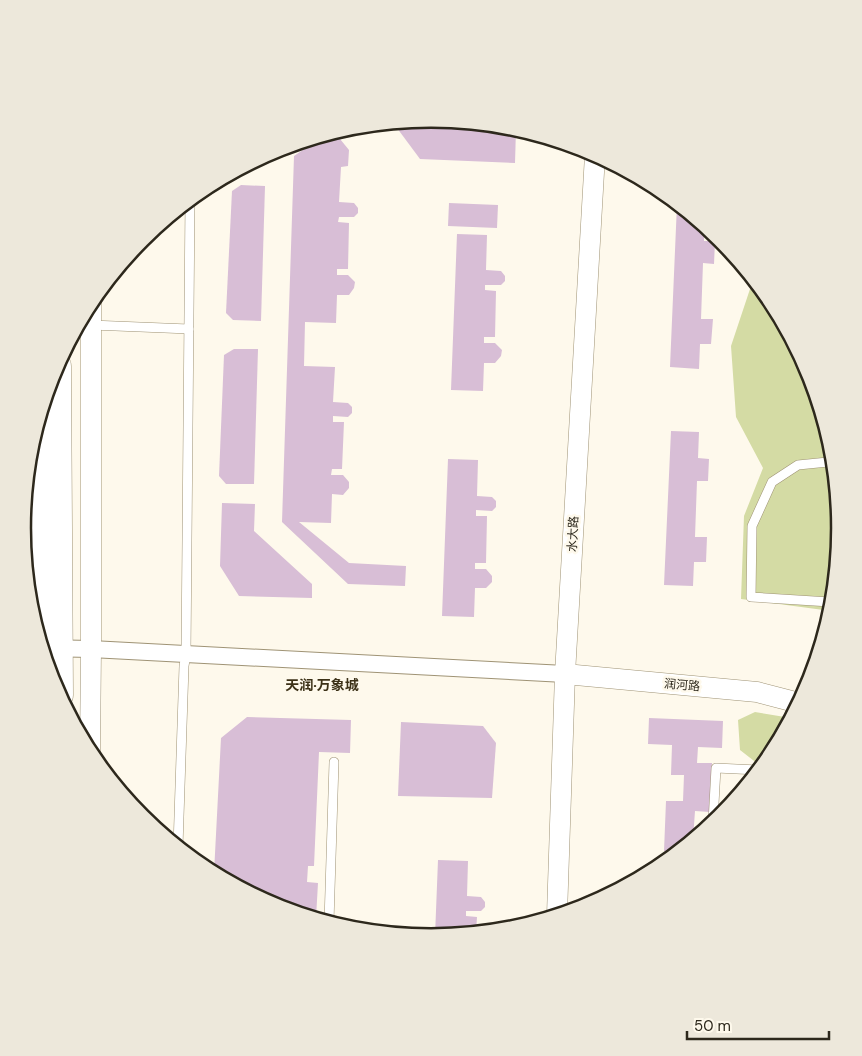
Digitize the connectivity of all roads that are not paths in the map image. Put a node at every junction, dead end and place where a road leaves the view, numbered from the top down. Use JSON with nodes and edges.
{"nodes":[{"id":1,"x":595,"y":163,"type":"edge"},
{"id":2,"x":190,"y":210,"type":"edge"},
{"id":3,"x":91,"y":319,"type":"edge"},
{"id":4,"x":91,"y":325,"type":"junction"},
{"id":5,"x":189,"y":329,"type":"junction"},
{"id":6,"x":57,"y":389,"type":"edge"},
{"id":7,"x":825,"y":462,"type":"edge"},
{"id":8,"x":37,"y":464,"type":"edge"},
{"id":9,"x":36,"y":588,"type":"edge"},
{"id":10,"x":824,"y":602,"type":"edge"},
{"id":11,"x":51,"y":648,"type":"edge"},
{"id":12,"x":91,"y":649,"type":"junction"},
{"id":13,"x":186,"y":654,"type":"junction"},
{"id":14,"x":565,"y":674,"type":"junction"},
{"id":15,"x":792,"y":701,"type":"edge"},
{"id":16,"x":90,"y":736,"type":"edge"},
{"id":17,"x":334,"y":762,"type":"dead end"},
{"id":18,"x":749,"y":770,"type":"edge"},
{"id":19,"x":714,"y":811,"type":"edge"},
{"id":20,"x":178,"y":838,"type":"edge"},
{"id":21,"x":557,"y":907,"type":"edge"},
{"id":22,"x":329,"y":914,"type":"edge"}],
"edges":[{"from":1,"to":14,"type":"street","name":"水大路"},
{"from":2,"to":5,"type":"lane"},
{"from":3,"to":4,"type":"street"},
{"from":4,"to":5,"type":"lane"},
{"from":4,"to":12,"type":"street"},
{"from":5,"to":13,"type":"lane"},
{"from":6,"to":11,"type":"highway"},
{"from":7,"to":10,"type":"lane"},
{"from":8,"to":9,"type":"highway"},
{"from":11,"to":12,"type":"street"},
{"from":12,"to":13,"type":"street"},
{"from":12,"to":16,"type":"street"},
{"from":13,"to":14,"type":"street"},
{"from":13,"to":20,"type":"lane"},
{"from":14,"to":15,"type":"street","name":"润河路"},
{"from":14,"to":21,"type":"street","name":"水大路"},
{"from":17,"to":22,"type":"lane"},
{"from":18,"to":19,"type":"lane"}]}
